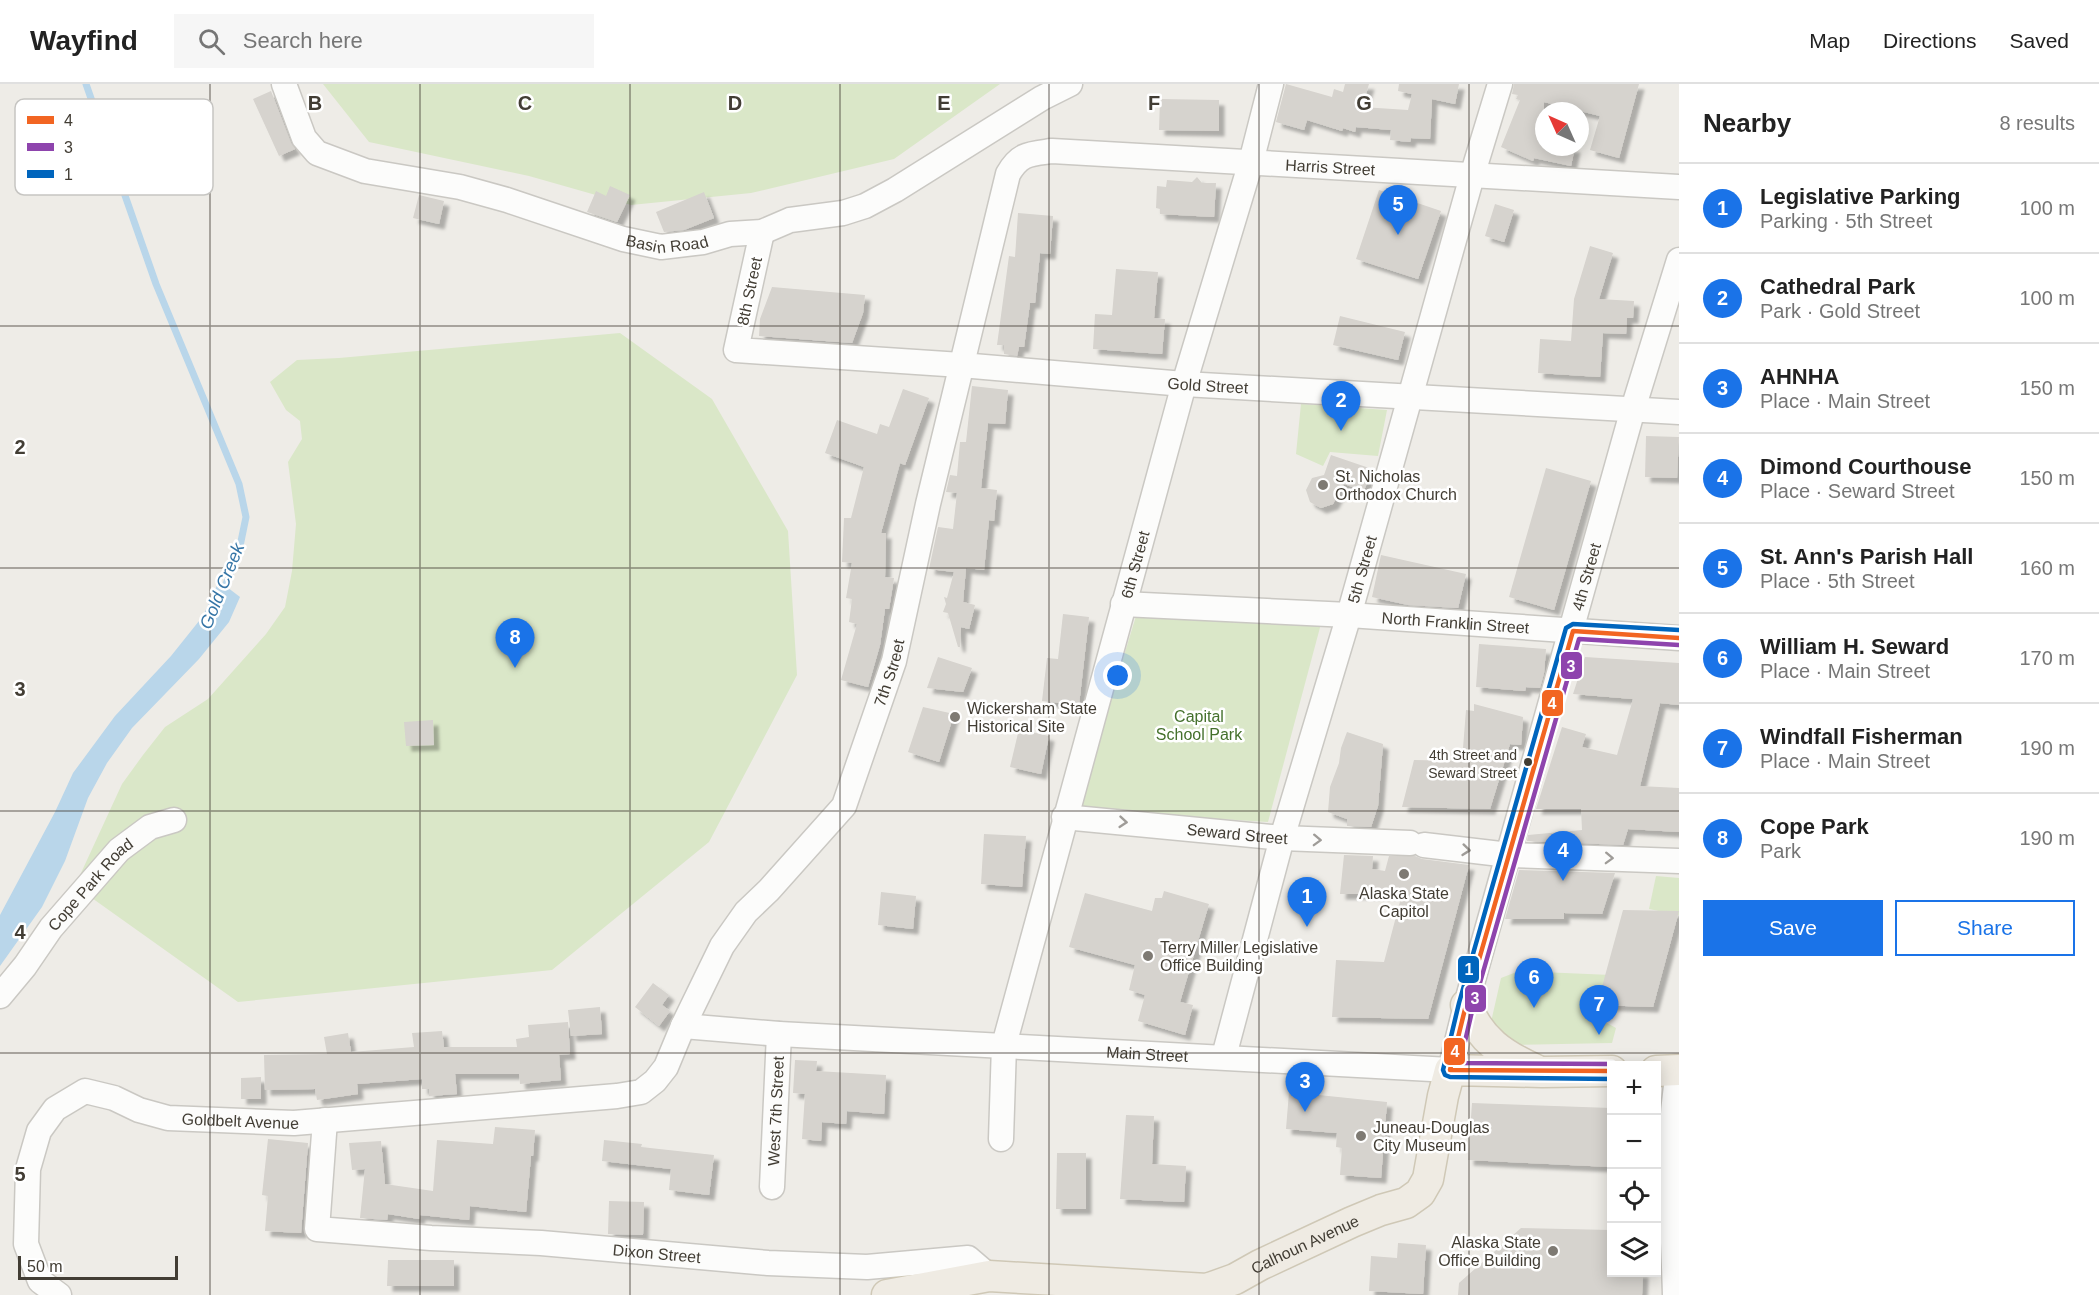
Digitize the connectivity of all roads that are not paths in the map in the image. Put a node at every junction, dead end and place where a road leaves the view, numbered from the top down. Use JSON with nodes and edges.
{"nodes":[{"id":1,"x":284,"y":84,"type":"edge"},
{"id":2,"x":1070,"y":84,"type":"edge"},
{"id":3,"x":1271,"y":84,"type":"edge"},
{"id":4,"x":1500,"y":84,"type":"edge"},
{"id":5,"x":1251,"y":162,"type":"junction"},
{"id":6,"x":1472,"y":176,"type":"junction"},
{"id":7,"x":1679,"y":187,"type":"edge"},
{"id":8,"x":1004,"y":192,"type":"joint"},
{"id":9,"x":762,"y":232,"type":"junction"},
{"id":10,"x":1679,"y":260,"type":"edge"},
{"id":11,"x":736,"y":350,"type":"joint"},
{"id":12,"x":961,"y":365,"type":"junction"},
{"id":13,"x":1184,"y":384,"type":"junction"},
{"id":14,"x":1410,"y":395,"type":"junction"},
{"id":15,"x":1633,"y":409,"type":"junction"},
{"id":16,"x":1679,"y":412,"type":"edge"},
{"id":17,"x":1123,"y":604,"type":"junction"},
{"id":18,"x":1349,"y":615,"type":"junction"},
{"id":19,"x":1573,"y":631,"type":"junction"},
{"id":20,"x":1679,"y":638,"type":"edge"},
{"id":21,"x":1064,"y":817,"type":"junction"},
{"id":22,"x":174,"y":820,"type":"dead end"},
{"id":23,"x":1282,"y":838,"type":"junction"},
{"id":24,"x":1509,"y":855,"type":"junction"},
{"id":25,"x":1679,"y":861,"type":"edge"},
{"id":26,"x":0,"y":996,"type":"edge"},
{"id":27,"x":1466,"y":1005,"type":"junction"},
{"id":28,"x":683,"y":1026,"type":"junction"},
{"id":29,"x":779,"y":1034,"type":"junction"},
{"id":30,"x":1004,"y":1045,"type":"junction"},
{"id":31,"x":1224,"y":1056,"type":"junction"},
{"id":32,"x":1679,"y":1069,"type":"edge"},
{"id":33,"x":1450,"y":1070,"type":"junction"},
{"id":34,"x":1607,"y":1071,"type":"edge"},
{"id":35,"x":1661,"y":1071,"type":"edge"},
{"id":36,"x":1542,"y":1072,"type":"junction"},
{"id":37,"x":641,"y":1092,"type":"joint"},
{"id":38,"x":325,"y":1120,"type":"junction"},
{"id":39,"x":1001,"y":1138,"type":"dead end"},
{"id":40,"x":772,"y":1187,"type":"dead end"},
{"id":41,"x":989,"y":1276,"type":"junction"},
{"id":42,"x":59,"y":1295,"type":"edge"},
{"id":43,"x":887,"y":1295,"type":"edge"},
{"id":44,"x":1675,"y":1295,"type":"edge"}],
"edges":[{"from":1,"to":9,"type":"street","name":"Basin Road"},
{"from":2,"to":9,"type":"street","name":"Basin Road"},
{"from":3,"to":5,"type":"street","name":"6th Street"},
{"from":4,"to":6,"type":"street","name":"5th Street"},
{"from":5,"to":6,"type":"street","name":"Harris Street"},
{"from":5,"to":8,"type":"street","name":"Harris Street"},
{"from":5,"to":13,"type":"street","name":"6th Street"},
{"from":6,"to":7,"type":"street","name":"Harris Street"},
{"from":6,"to":14,"type":"street","name":"5th Street"},
{"from":8,"to":12,"type":"street","name":"7th Street"},
{"from":9,"to":11,"type":"street","name":"8th Street"},
{"from":10,"to":15,"type":"street","name":"4th Street"},
{"from":11,"to":12,"type":"street","name":"Gold Street"},
{"from":12,"to":13,"type":"street","name":"Gold Street"},
{"from":12,"to":28,"type":"street","name":"7th Street"},
{"from":13,"to":14,"type":"street","name":"Gold Street"},
{"from":13,"to":17,"type":"street","name":"6th Street"},
{"from":14,"to":15,"type":"street","name":"Gold Street"},
{"from":14,"to":18,"type":"street","name":"5th Street"},
{"from":15,"to":16,"type":"street","name":"Gold Street"},
{"from":15,"to":19,"type":"street","name":"4th Street"},
{"from":17,"to":18,"type":"street","name":"North Franklin Street"},
{"from":17,"to":21,"type":"street","name":"6th Street"},
{"from":18,"to":19,"type":"street","name":"North Franklin Street"},
{"from":18,"to":23,"type":"street","name":"5th Street"},
{"from":19,"to":20,"type":"street","name":"North Franklin Street"},
{"from":19,"to":24,"type":"street","name":"4th Street"},
{"from":21,"to":23,"type":"street","name":"Seward Street","one_way":true},
{"from":21,"to":30,"type":"street","name":"6th Street"},
{"from":22,"to":26,"type":"street","name":"Cope Park Road"},
{"from":23,"to":24,"type":"street","name":"Seward Street","one_way":true},
{"from":23,"to":31,"type":"street","name":"5th Street"},
{"from":24,"to":25,"type":"street","name":"Seward Street","one_way":true},
{"from":24,"to":27,"type":"street","name":"4th Street"},
{"from":27,"to":33,"type":"street","name":"4th Street"},
{"from":27,"to":36,"type":"main road"},
{"from":28,"to":29,"type":"street","name":"Main Street"},
{"from":28,"to":37,"type":"street","name":"7th Street"},
{"from":29,"to":30,"type":"street","name":"Main Street"},
{"from":29,"to":40,"type":"street","name":"West 7th Street"},
{"from":30,"to":31,"type":"street","name":"Main Street"},
{"from":30,"to":39,"type":"street","name":"6th Street"},
{"from":31,"to":33,"type":"street","name":"Main Street"},
{"from":32,"to":35,"type":"main road"},
{"from":32,"to":44,"type":"street"},
{"from":33,"to":36,"type":"main road","name":"Main Street"},
{"from":33,"to":41,"type":"main road","name":"Calhoun Avenue"},
{"from":34,"to":36,"type":"main road","name":"Main Street"},
{"from":37,"to":38,"type":"street","name":"Goldbelt Avenue"},
{"from":38,"to":41,"type":"street","name":"Dixon Street"},
{"from":38,"to":42,"type":"street","name":"Goldbelt Avenue"},
{"from":41,"to":43,"type":"main road","name":"Calhoun Avenue"}]}
